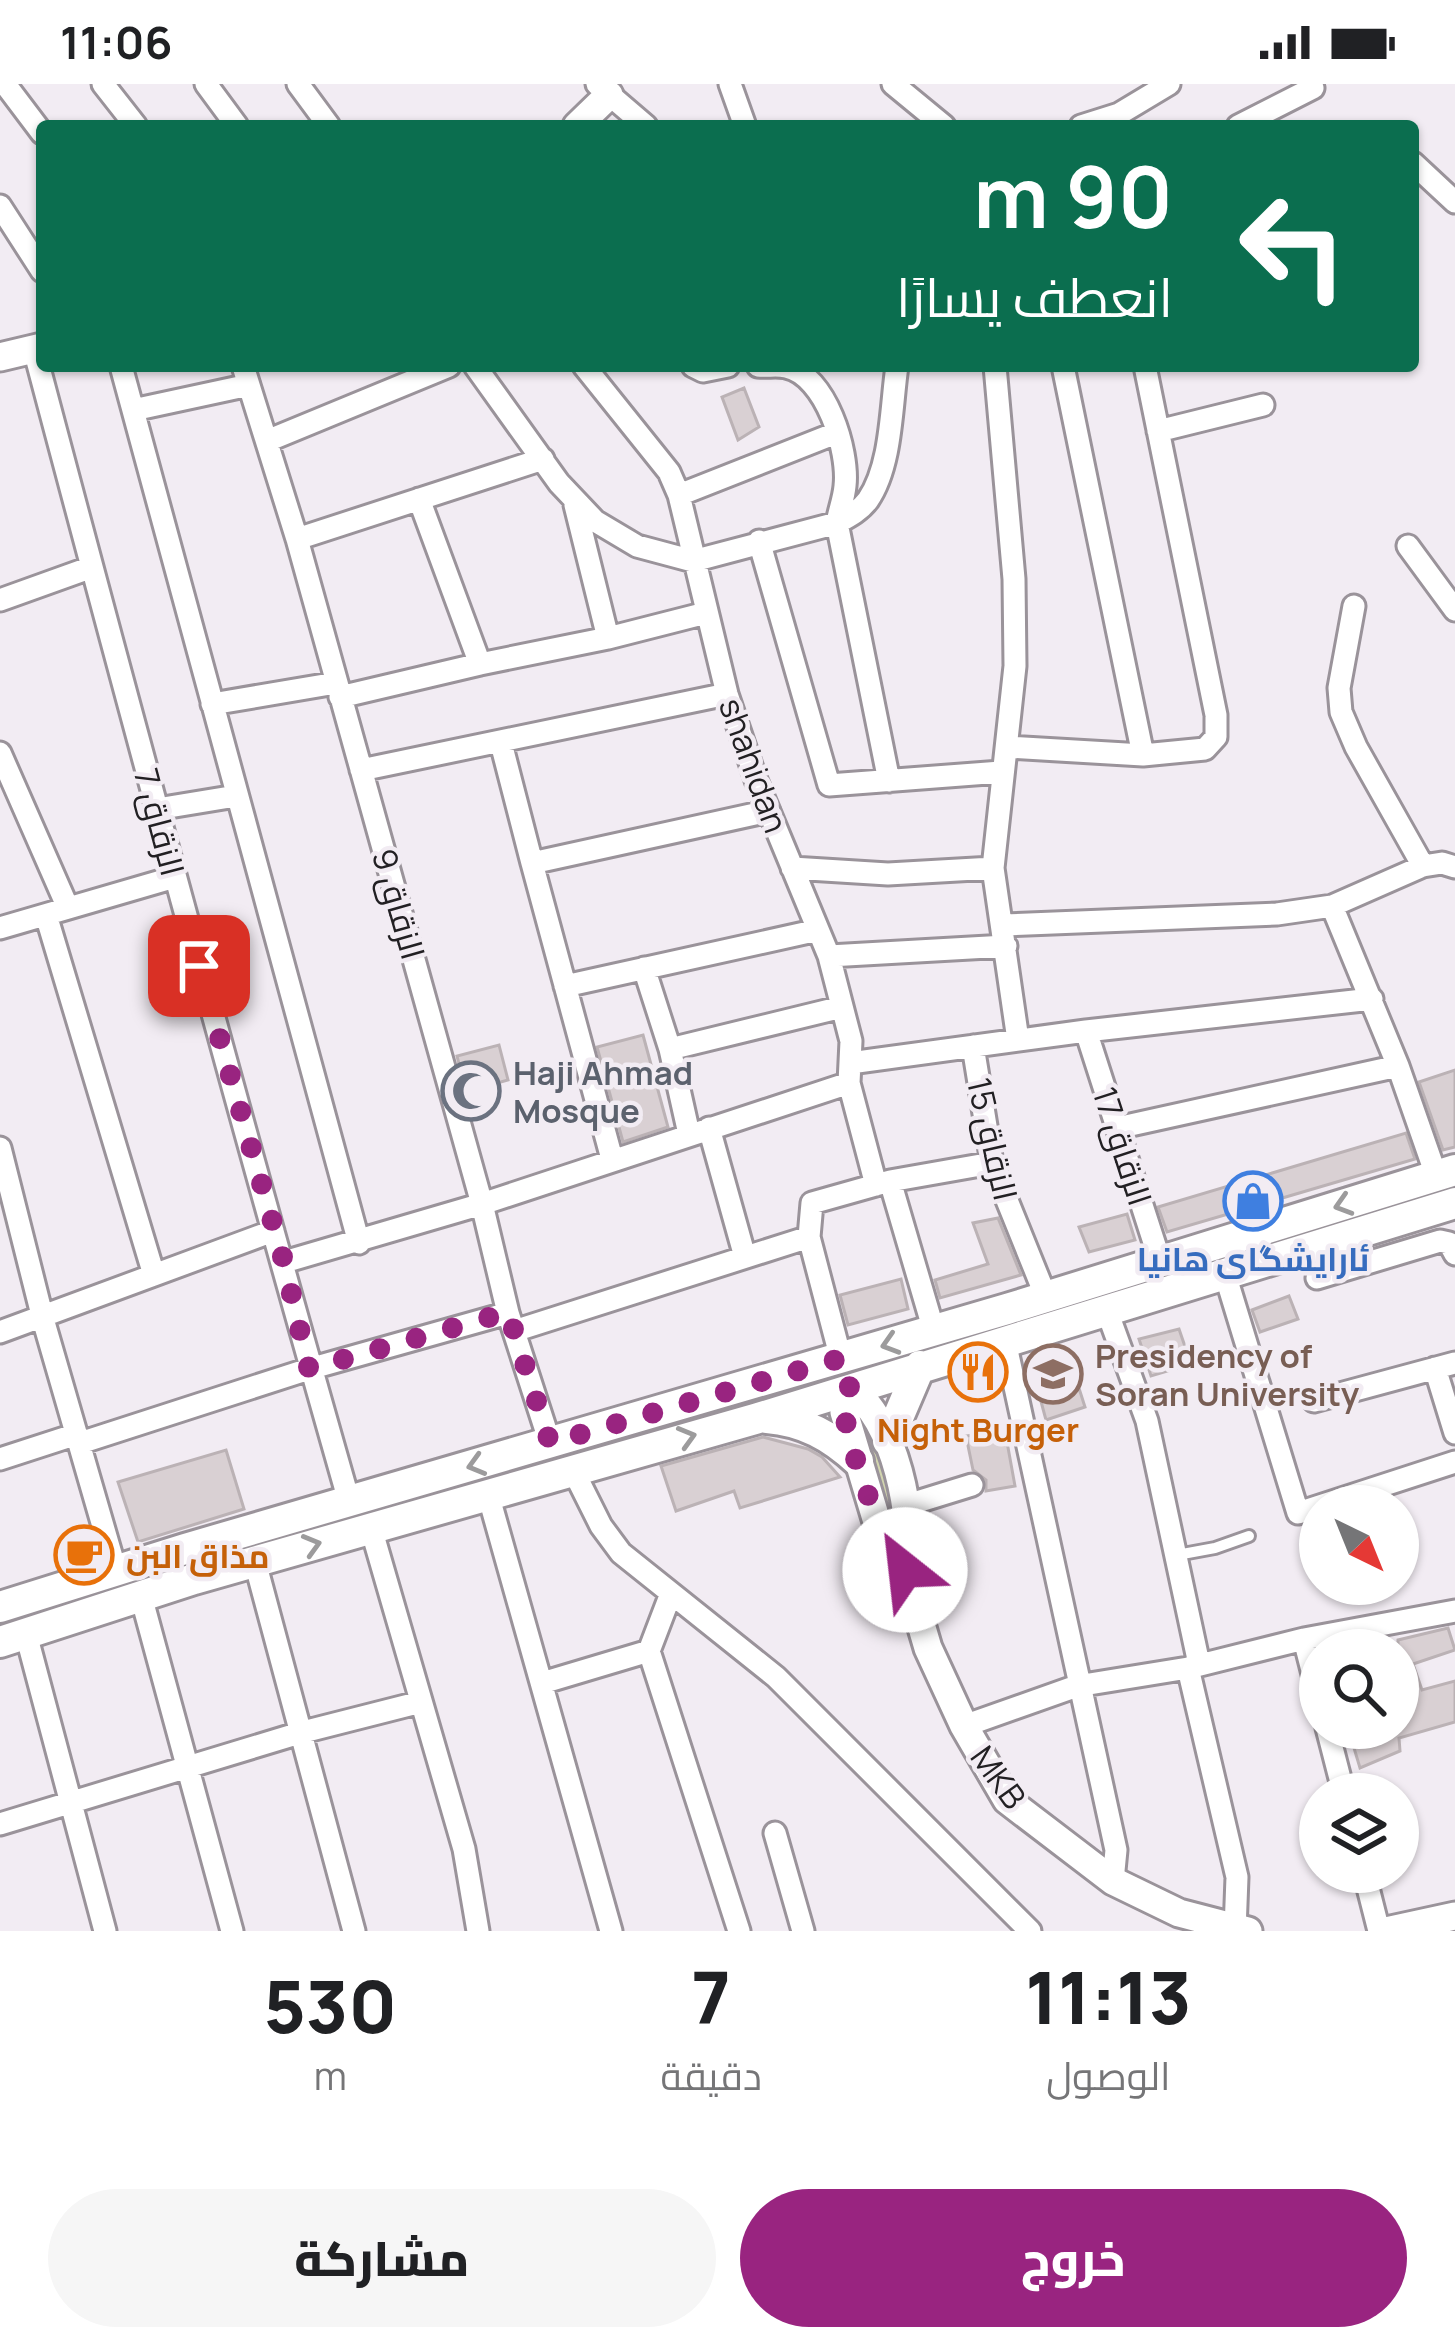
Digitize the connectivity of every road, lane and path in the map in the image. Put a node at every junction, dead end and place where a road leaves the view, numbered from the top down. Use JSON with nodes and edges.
{"nodes":[{"id":1,"x":5,"y":84,"type":"edge"},
{"id":2,"x":103,"y":84,"type":"edge"},
{"id":3,"x":206,"y":84,"type":"edge"},
{"id":4,"x":298,"y":84,"type":"edge"},
{"id":5,"x":730,"y":84,"type":"edge"},
{"id":6,"x":893,"y":84,"type":"edge"},
{"id":7,"x":1169,"y":84,"type":"edge"},
{"id":8,"x":609,"y":88,"type":"edge"},
{"id":9,"x":1313,"y":88,"type":"dead end"},
{"id":10,"x":131,"y":120,"type":"edge"},
{"id":11,"x":233,"y":120,"type":"edge"},
{"id":12,"x":325,"y":120,"type":"edge"},
{"id":13,"x":582,"y":120,"type":"edge"},
{"id":14,"x":640,"y":120,"type":"edge"},
{"id":15,"x":743,"y":120,"type":"edge"},
{"id":16,"x":937,"y":120,"type":"edge"},
{"id":17,"x":1120,"y":120,"type":"edge"},
{"id":18,"x":1250,"y":120,"type":"edge"},
{"id":19,"x":36,"y":126,"type":"edge"},
{"id":20,"x":1419,"y":169,"type":"edge"},
{"id":21,"x":1455,"y":202,"type":"edge"},
{"id":22,"x":0,"y":206,"type":"edge"},
{"id":23,"x":36,"y":262,"type":"edge"},
{"id":24,"x":36,"y":348,"type":"edge"},
{"id":25,"x":0,"y":357,"type":"edge"},
{"id":26,"x":44,"y":372,"type":"edge"},
{"id":27,"x":123,"y":372,"type":"edge"},
{"id":28,"x":434,"y":372,"type":"edge"},
{"id":29,"x":479,"y":372,"type":"edge"},
{"id":30,"x":589,"y":372,"type":"edge"},
{"id":31,"x":797,"y":372,"type":"edge"},
{"id":32,"x":896,"y":372,"type":"edge"},
{"id":33,"x":996,"y":372,"type":"edge"},
{"id":34,"x":1065,"y":372,"type":"edge"},
{"id":35,"x":1146,"y":372,"type":"edge"},
{"id":36,"x":245,"y":375,"type":"edge"},
{"id":37,"x":1263,"y":405,"type":"dead end"},
{"id":38,"x":133,"y":410,"type":"junction"},
{"id":39,"x":1158,"y":431,"type":"junction"},
{"id":40,"x":836,"y":433,"type":"junction"},
{"id":41,"x":267,"y":441,"type":"junction"},
{"id":42,"x":543,"y":459,"type":"junction"},
{"id":43,"x":679,"y":495,"type":"junction"},
{"id":44,"x":574,"y":498,"type":"junction"},
{"id":45,"x":419,"y":499,"type":"junction"},
{"id":46,"x":837,"y":523,"type":"junction"},
{"id":47,"x":297,"y":539,"type":"junction"},
{"id":48,"x":759,"y":542,"type":"junction"},
{"id":49,"x":1408,"y":546,"type":"dead end"},
{"id":50,"x":693,"y":560,"type":"junction"},
{"id":51,"x":92,"y":567,"type":"junction"},
{"id":52,"x":0,"y":600,"type":"edge"},
{"id":53,"x":1354,"y":606,"type":"dead end"},
{"id":54,"x":1455,"y":610,"type":"edge"},
{"id":55,"x":706,"y":613,"type":"junction"},
{"id":56,"x":608,"y":638,"type":"junction"},
{"id":57,"x":480,"y":664,"type":"junction"},
{"id":58,"x":338,"y":690,"type":"junction"},
{"id":59,"x":727,"y":694,"type":"junction"},
{"id":60,"x":212,"y":704,"type":"junction"},
{"id":61,"x":501,"y":743,"type":"junction"},
{"id":62,"x":1007,"y":747,"type":"junction"},
{"id":63,"x":0,"y":752,"type":"edge"},
{"id":64,"x":1143,"y":755,"type":"junction"},
{"id":65,"x":361,"y":770,"type":"junction"},
{"id":66,"x":1001,"y":772,"type":"junction"},
{"id":67,"x":5,"y":776,"type":"edge"},
{"id":68,"x":890,"y":781,"type":"junction"},
{"id":69,"x":236,"y":796,"type":"junction"},
{"id":70,"x":157,"y":809,"type":"junction"},
{"id":71,"x":769,"y":811,"type":"junction"},
{"id":72,"x":532,"y":863,"type":"junction"},
{"id":73,"x":1423,"y":866,"type":"junction"},
{"id":74,"x":1453,"y":866,"type":"edge"},
{"id":75,"x":793,"y":868,"type":"junction"},
{"id":76,"x":993,"y":868,"type":"junction"},
{"id":77,"x":175,"y":877,"type":"junction"},
{"id":78,"x":1332,"y":906,"type":"junction"},
{"id":79,"x":57,"y":912,"type":"junction"},
{"id":80,"x":0,"y":928,"type":"edge"},
{"id":81,"x":818,"y":930,"type":"junction"},
{"id":82,"x":1005,"y":935,"type":"junction"},
{"id":83,"x":829,"y":956,"type":"junction"},
{"id":84,"x":644,"y":968,"type":"junction"},
{"id":85,"x":565,"y":986,"type":"junction"},
{"id":86,"x":1372,"y":999,"type":"junction"},
{"id":87,"x":842,"y":1007,"type":"junction"},
{"id":88,"x":1087,"y":1031,"type":"junction"},
{"id":89,"x":1018,"y":1040,"type":"junction"},
{"id":90,"x":973,"y":1046,"type":"junction"},
{"id":91,"x":670,"y":1048,"type":"junction"},
{"id":92,"x":1398,"y":1066,"type":"junction"},
{"id":93,"x":850,"y":1073,"type":"junction"},
{"id":94,"x":1117,"y":1128,"type":"junction"},
{"id":95,"x":699,"y":1131,"type":"junction"},
{"id":96,"x":0,"y":1148,"type":"edge"},
{"id":97,"x":612,"y":1159,"type":"junction"},
{"id":98,"x":992,"y":1162,"type":"junction"},
{"id":99,"x":1446,"y":1173,"type":"edge"},
{"id":100,"x":4,"y":1179,"type":"edge"},
{"id":101,"x":883,"y":1183,"type":"junction"},
{"id":102,"x":1455,"y":1203,"type":"edge"},
{"id":103,"x":482,"y":1204,"type":"junction"},
{"id":104,"x":273,"y":1231,"type":"junction"},
{"id":105,"x":808,"y":1237,"type":"junction"},
{"id":106,"x":359,"y":1243,"type":"junction"},
{"id":107,"x":1455,"y":1254,"type":"edge"},
{"id":108,"x":745,"y":1257,"type":"junction"},
{"id":109,"x":284,"y":1262,"type":"junction"},
{"id":110,"x":1160,"y":1262,"type":"junction"},
{"id":111,"x":1225,"y":1274,"type":"junction"},
{"id":112,"x":154,"y":1275,"type":"junction"},
{"id":113,"x":1317,"y":1278,"type":"dead end"},
{"id":114,"x":1046,"y":1297,"type":"junction"},
{"id":115,"x":1107,"y":1311,"type":"junction"},
{"id":116,"x":43,"y":1318,"type":"junction"},
{"id":117,"x":511,"y":1322,"type":"junction"},
{"id":118,"x":934,"y":1331,"type":"junction"},
{"id":119,"x":0,"y":1332,"type":"edge"},
{"id":120,"x":1005,"y":1341,"type":"junction"},
{"id":121,"x":842,"y":1358,"type":"junction"},
{"id":122,"x":920,"y":1366,"type":"junction"},
{"id":123,"x":1445,"y":1366,"type":"edge"},
{"id":124,"x":309,"y":1369,"type":"junction"},
{"id":125,"x":850,"y":1389,"type":"junction"},
{"id":126,"x":1314,"y":1401,"type":"dead end"},
{"id":127,"x":755,"y":1418,"type":"junction"},
{"id":128,"x":1455,"y":1433,"type":"edge"},
{"id":129,"x":79,"y":1438,"type":"junction"},
{"id":130,"x":888,"y":1441,"type":"junction"},
{"id":131,"x":550,"y":1443,"type":"junction"},
{"id":132,"x":0,"y":1459,"type":"edge"},
{"id":133,"x":858,"y":1461,"type":"junction"},
{"id":134,"x":1455,"y":1462,"type":"edge"},
{"id":135,"x":573,"y":1470,"type":"junction"},
{"id":136,"x":972,"y":1485,"type":"dead end"},
{"id":137,"x":488,"y":1494,"type":"junction"},
{"id":138,"x":349,"y":1502,"type":"junction"},
{"id":139,"x":904,"y":1506,"type":"junction"},
{"id":140,"x":371,"y":1528,"type":"junction"},
{"id":141,"x":1249,"y":1536,"type":"dead end"},
{"id":142,"x":1174,"y":1555,"type":"junction"},
{"id":143,"x":255,"y":1562,"type":"junction"},
{"id":144,"x":905,"y":1570,"type":"junction"},
{"id":145,"x":116,"y":1571,"type":"junction"},
{"id":146,"x":141,"y":1596,"type":"junction"},
{"id":147,"x":670,"y":1596,"type":"junction"},
{"id":148,"x":0,"y":1607,"type":"edge"},
{"id":149,"x":1455,"y":1611,"type":"edge"},
{"id":150,"x":1358,"y":1629,"type":"edge"},
{"id":151,"x":13,"y":1638,"type":"edge"},
{"id":152,"x":1299,"y":1640,"type":"edge"},
{"id":153,"x":649,"y":1651,"type":"junction"},
{"id":154,"x":1193,"y":1666,"type":"junction"},
{"id":155,"x":542,"y":1683,"type":"junction"},
{"id":156,"x":1077,"y":1687,"type":"junction"},
{"id":157,"x":421,"y":1702,"type":"junction"},
{"id":158,"x":964,"y":1726,"type":"junction"},
{"id":159,"x":303,"y":1732,"type":"junction"},
{"id":160,"x":188,"y":1768,"type":"junction"},
{"id":161,"x":74,"y":1804,"type":"junction"},
{"id":162,"x":0,"y":1824,"type":"edge"},
{"id":163,"x":775,"y":1833,"type":"dead end"},
{"id":164,"x":1113,"y":1881,"type":"junction"},
{"id":165,"x":1371,"y":1893,"type":"edge"},
{"id":166,"x":1455,"y":1916,"type":"edge"},
{"id":167,"x":1239,"y":1930,"type":"edge"},
{"id":168,"x":105,"y":1931,"type":"edge"},
{"id":169,"x":232,"y":1931,"type":"edge"},
{"id":170,"x":354,"y":1931,"type":"edge"},
{"id":171,"x":478,"y":1931,"type":"edge"},
{"id":172,"x":611,"y":1931,"type":"edge"},
{"id":173,"x":739,"y":1931,"type":"edge"},
{"id":174,"x":803,"y":1931,"type":"edge"},
{"id":175,"x":1030,"y":1931,"type":"edge"},
{"id":176,"x":1383,"y":1931,"type":"edge"}],
"edges":[{"from":1,"to":19,"type":"street"},
{"from":2,"to":10,"type":"street"},
{"from":3,"to":11,"type":"street"},
{"from":4,"to":12,"type":"street"},
{"from":5,"to":15,"type":"street"},
{"from":6,"to":16,"type":"street"},
{"from":7,"to":17,"type":"street"},
{"from":8,"to":13,"type":"main road"},
{"from":8,"to":14,"type":"street"},
{"from":9,"to":18,"type":"street"},
{"from":20,"to":21,"type":"street"},
{"from":22,"to":23,"type":"street"},
{"from":24,"to":25,"type":"main road"},
{"from":26,"to":51,"type":"street","name":"الزقاق 7"},
{"from":27,"to":38,"type":"street"},
{"from":28,"to":41,"type":"street"},
{"from":29,"to":42,"type":"street"},
{"from":30,"to":43,"type":"street","name":"shahidan"},
{"from":31,"to":40,"type":"street"},
{"from":32,"to":46,"type":"street"},
{"from":33,"to":62,"type":"street"},
{"from":34,"to":64,"type":"street"},
{"from":35,"to":39,"type":"street"},
{"from":36,"to":38,"type":"street"},
{"from":36,"to":41,"type":"street","name":"الزقاق 9"},
{"from":37,"to":39,"type":"street"},
{"from":38,"to":60,"type":"street"},
{"from":39,"to":64,"type":"street"},
{"from":40,"to":43,"type":"street"},
{"from":40,"to":46,"type":"street"},
{"from":41,"to":47,"type":"street","name":"الزقاق 9"},
{"from":42,"to":44,"type":"street"},
{"from":42,"to":45,"type":"street"},
{"from":43,"to":50,"type":"street","name":"shahidan"},
{"from":44,"to":50,"type":"street"},
{"from":44,"to":56,"type":"street"},
{"from":45,"to":47,"type":"street"},
{"from":45,"to":57,"type":"street"},
{"from":46,"to":48,"type":"street"},
{"from":46,"to":68,"type":"street"},
{"from":47,"to":58,"type":"street","name":"الزقاق 9"},
{"from":48,"to":50,"type":"street"},
{"from":48,"to":68,"type":"street"},
{"from":49,"to":54,"type":"street"},
{"from":50,"to":55,"type":"street","name":"shahidan"},
{"from":51,"to":52,"type":"street"},
{"from":51,"to":70,"type":"street","name":"الزقاق 7"},
{"from":53,"to":73,"type":"street"},
{"from":55,"to":56,"type":"street"},
{"from":55,"to":59,"type":"street","name":"shahidan"},
{"from":56,"to":57,"type":"street"},
{"from":57,"to":58,"type":"street"},
{"from":58,"to":60,"type":"street"},
{"from":58,"to":65,"type":"street","name":"الزقاق 9"},
{"from":59,"to":61,"type":"street"},
{"from":59,"to":71,"type":"street","name":"shahidan"},
{"from":60,"to":69,"type":"street"},
{"from":61,"to":65,"type":"street"},
{"from":61,"to":72,"type":"street"},
{"from":62,"to":64,"type":"street"},
{"from":62,"to":66,"type":"street"},
{"from":63,"to":67,"type":"street"},
{"from":65,"to":103,"type":"street","name":"الزقاق 9"},
{"from":66,"to":68,"type":"street"},
{"from":66,"to":76,"type":"street"},
{"from":67,"to":79,"type":"street"},
{"from":69,"to":70,"type":"street"},
{"from":69,"to":106,"type":"street"},
{"from":70,"to":77,"type":"street","name":"الزقاق 7"},
{"from":71,"to":72,"type":"street"},
{"from":71,"to":75,"type":"street","name":"shahidan"},
{"from":72,"to":85,"type":"street"},
{"from":73,"to":74,"type":"street"},
{"from":73,"to":78,"type":"street"},
{"from":75,"to":76,"type":"street"},
{"from":75,"to":81,"type":"street","name":"shahidan"},
{"from":76,"to":82,"type":"street"},
{"from":77,"to":79,"type":"street"},
{"from":77,"to":104,"type":"street","name":"الزقاق 7"},
{"from":78,"to":82,"type":"street"},
{"from":78,"to":86,"type":"street"},
{"from":79,"to":80,"type":"street"},
{"from":79,"to":112,"type":"street"},
{"from":81,"to":83,"type":"street","name":"shahidan"},
{"from":81,"to":84,"type":"street"},
{"from":82,"to":83,"type":"street"},
{"from":82,"to":89,"type":"street"},
{"from":83,"to":87,"type":"street","name":"shahidan"},
{"from":84,"to":85,"type":"street"},
{"from":84,"to":91,"type":"street"},
{"from":85,"to":97,"type":"street"},
{"from":86,"to":88,"type":"street"},
{"from":86,"to":92,"type":"street"},
{"from":87,"to":91,"type":"street"},
{"from":87,"to":93,"type":"street","name":"shahidan"},
{"from":88,"to":89,"type":"street"},
{"from":88,"to":94,"type":"street","name":"الزقاق 17"},
{"from":89,"to":90,"type":"street"},
{"from":90,"to":93,"type":"street"},
{"from":90,"to":98,"type":"street","name":"الزقاق 15"},
{"from":91,"to":95,"type":"street"},
{"from":92,"to":94,"type":"street"},
{"from":92,"to":99,"type":"street"},
{"from":93,"to":95,"type":"street"},
{"from":93,"to":101,"type":"street","name":"shahidan"},
{"from":94,"to":110,"type":"street","name":"الزقاق 17"},
{"from":95,"to":97,"type":"street"},
{"from":95,"to":108,"type":"street"},
{"from":96,"to":100,"type":"street"},
{"from":97,"to":103,"type":"street"},
{"from":98,"to":101,"type":"street"},
{"from":98,"to":114,"type":"street","name":"الزقاق 15"},
{"from":99,"to":110,"type":"main road","one_way":true},
{"from":100,"to":116,"type":"street"},
{"from":101,"to":105,"type":"street"},
{"from":101,"to":118,"type":"street","name":"shahidan"},
{"from":102,"to":111,"type":"main road"},
{"from":103,"to":106,"type":"street"},
{"from":103,"to":117,"type":"street","name":"الزقاق 9"},
{"from":104,"to":109,"type":"street","name":"الزقاق 7"},
{"from":104,"to":112,"type":"street"},
{"from":105,"to":108,"type":"street"},
{"from":105,"to":121,"type":"street"},
{"from":106,"to":109,"type":"street"},
{"from":107,"to":113,"type":"street"},
{"from":108,"to":117,"type":"street"},
{"from":109,"to":124,"type":"street","name":"الزقاق 7"},
{"from":110,"to":114,"type":"main road"},
{"from":111,"to":115,"type":"main road"},
{"from":111,"to":134,"type":"street"},
{"from":112,"to":116,"type":"street"},
{"from":114,"to":118,"type":"main road"},
{"from":115,"to":120,"type":"main road"},
{"from":115,"to":142,"type":"street"},
{"from":116,"to":119,"type":"street"},
{"from":116,"to":129,"type":"street"},
{"from":117,"to":124,"type":"street"},
{"from":117,"to":131,"type":"street","name":"الزقاق 9"},
{"from":118,"to":121,"type":"main road","one_way":true},
{"from":120,"to":122,"type":"main road"},
{"from":120,"to":156,"type":"street"},
{"from":121,"to":125,"type":"main road"},
{"from":121,"to":131,"type":"main road"},
{"from":122,"to":125,"type":"main road"},
{"from":122,"to":130,"type":"main road"},
{"from":123,"to":126,"type":"street"},
{"from":123,"to":128,"type":"street"},
{"from":124,"to":129,"type":"street"},
{"from":124,"to":138,"type":"street","name":"الزقاق 7"},
{"from":125,"to":127,"type":"main road"},
{"from":125,"to":130,"type":"main road"},
{"from":125,"to":133,"type":"main road"},
{"from":127,"to":133,"type":"main road"},
{"from":135,"to":127,"type":"main road","one_way":true},
{"from":129,"to":132,"type":"street"},
{"from":129,"to":145,"type":"street"},
{"from":130,"to":139,"type":"main road"},
{"from":131,"to":138,"type":"main road","one_way":true},
{"from":133,"to":144,"type":"main road"},
{"from":135,"to":137,"type":"main road"},
{"from":135,"to":147,"type":"street"},
{"from":136,"to":139,"type":"street"},
{"from":137,"to":140,"type":"main road"},
{"from":137,"to":155,"type":"street"},
{"from":138,"to":145,"type":"main road"},
{"from":139,"to":144,"type":"main road"},
{"from":143,"to":140,"type":"main road","one_way":true},
{"from":140,"to":157,"type":"street"},
{"from":141,"to":142,"type":"lane"},
{"from":142,"to":154,"type":"street"},
{"from":143,"to":146,"type":"main road"},
{"from":143,"to":159,"type":"street"},
{"from":144,"to":158,"type":"main road","name":"MKB"},
{"from":145,"to":148,"type":"main road"},
{"from":146,"to":151,"type":"main road"},
{"from":146,"to":160,"type":"street"},
{"from":147,"to":153,"type":"street"},
{"from":147,"to":175,"type":"street"},
{"from":149,"to":150,"type":"street"},
{"from":151,"to":161,"type":"street"},
{"from":152,"to":154,"type":"street"},
{"from":153,"to":155,"type":"street"},
{"from":153,"to":173,"type":"street"},
{"from":154,"to":156,"type":"street"},
{"from":154,"to":167,"type":"street"},
{"from":155,"to":172,"type":"street"},
{"from":156,"to":158,"type":"street"},
{"from":156,"to":164,"type":"street"},
{"from":157,"to":159,"type":"street"},
{"from":157,"to":171,"type":"street"},
{"from":158,"to":164,"type":"main road","name":"MKB"},
{"from":159,"to":160,"type":"street"},
{"from":159,"to":170,"type":"street"},
{"from":160,"to":161,"type":"street"},
{"from":160,"to":169,"type":"street"},
{"from":161,"to":162,"type":"street"},
{"from":161,"to":168,"type":"street"},
{"from":163,"to":174,"type":"street"},
{"from":164,"to":167,"type":"main road","name":"MKB"},
{"from":165,"to":176,"type":"street"},
{"from":166,"to":176,"type":"main road"}]}
